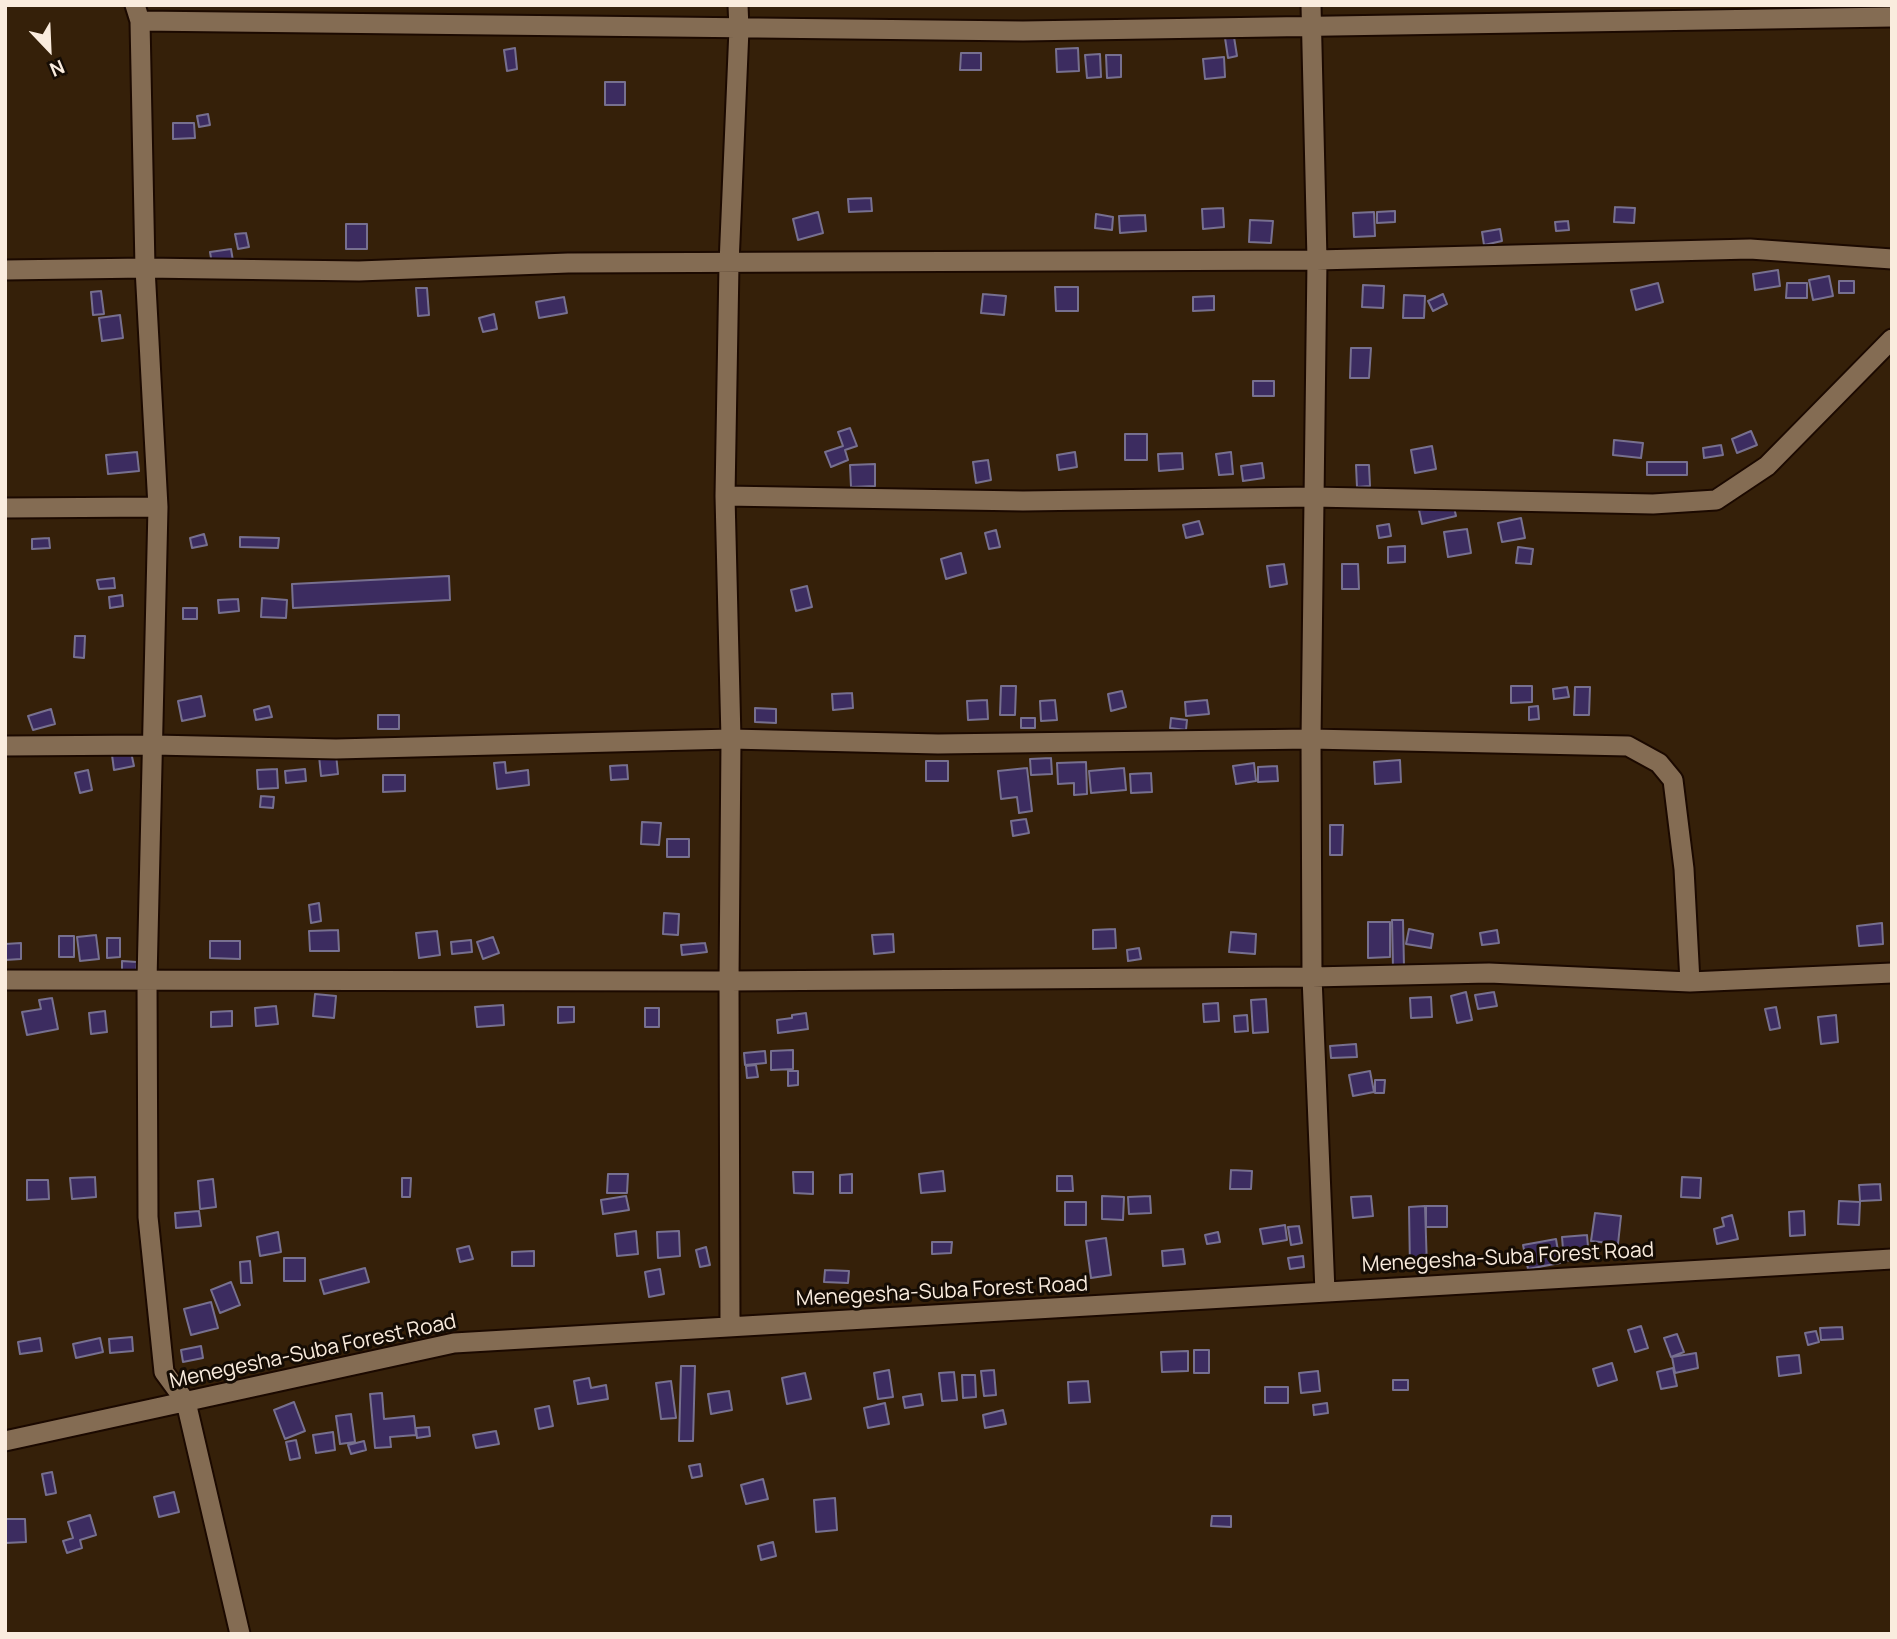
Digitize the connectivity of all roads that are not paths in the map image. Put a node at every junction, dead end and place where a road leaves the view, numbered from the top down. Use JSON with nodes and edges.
{"nodes":[{"id":1,"x":738,"y":5,"type":"edge"},
{"id":2,"x":1311,"y":5,"type":"edge"},
{"id":3,"x":137,"y":13,"type":"edge"},
{"id":4,"x":1892,"y":17,"type":"edge"},
{"id":5,"x":1311,"y":27,"type":"junction"},
{"id":6,"x":739,"y":29,"type":"junction"},
{"id":7,"x":1892,"y":259,"type":"edge"},
{"id":8,"x":1317,"y":260,"type":"junction"},
{"id":9,"x":729,"y":264,"type":"junction"},
{"id":10,"x":145,"y":268,"type":"junction"},
{"id":11,"x":5,"y":270,"type":"edge"},
{"id":12,"x":1892,"y":339,"type":"edge"},
{"id":13,"x":725,"y":496,"type":"junction"},
{"id":14,"x":1313,"y":497,"type":"junction"},
{"id":15,"x":5,"y":508,"type":"edge"},
{"id":16,"x":158,"y":508,"type":"junction"},
{"id":17,"x":731,"y":739,"type":"junction"},
{"id":18,"x":1311,"y":739,"type":"junction"},
{"id":19,"x":154,"y":745,"type":"junction"},
{"id":20,"x":5,"y":747,"type":"edge"},
{"id":21,"x":1892,"y":973,"type":"edge"},
{"id":22,"x":1312,"y":977,"type":"junction"},
{"id":23,"x":5,"y":980,"type":"edge"},
{"id":24,"x":147,"y":980,"type":"junction"},
{"id":25,"x":729,"y":981,"type":"junction"},
{"id":26,"x":1690,"y":982,"type":"junction"},
{"id":27,"x":1892,"y":1259,"type":"edge"},
{"id":28,"x":1325,"y":1292,"type":"junction"},
{"id":29,"x":730,"y":1327,"type":"junction"},
{"id":30,"x":186,"y":1402,"type":"junction"},
{"id":31,"x":5,"y":1441,"type":"edge"},
{"id":32,"x":240,"y":1634,"type":"edge"}],
"edges":[{"from":1,"to":6,"type":"street"},
{"from":2,"to":5,"type":"street"},
{"from":3,"to":6,"type":"street"},
{"from":3,"to":10,"type":"street"},
{"from":4,"to":5,"type":"street"},
{"from":5,"to":6,"type":"street"},
{"from":5,"to":8,"type":"street"},
{"from":6,"to":9,"type":"street"},
{"from":7,"to":8,"type":"street"},
{"from":8,"to":9,"type":"street"},
{"from":8,"to":14,"type":"street"},
{"from":9,"to":10,"type":"street"},
{"from":9,"to":13,"type":"street"},
{"from":10,"to":11,"type":"street"},
{"from":10,"to":16,"type":"street"},
{"from":12,"to":14,"type":"street"},
{"from":13,"to":14,"type":"street"},
{"from":13,"to":17,"type":"street"},
{"from":14,"to":18,"type":"street"},
{"from":15,"to":16,"type":"street"},
{"from":16,"to":19,"type":"street"},
{"from":17,"to":18,"type":"street"},
{"from":17,"to":19,"type":"street"},
{"from":17,"to":25,"type":"street"},
{"from":18,"to":22,"type":"street"},
{"from":18,"to":26,"type":"street"},
{"from":19,"to":20,"type":"street"},
{"from":19,"to":24,"type":"street"},
{"from":21,"to":26,"type":"street"},
{"from":22,"to":25,"type":"street"},
{"from":22,"to":26,"type":"street"},
{"from":22,"to":28,"type":"street"},
{"from":23,"to":24,"type":"street"},
{"from":24,"to":25,"type":"street"},
{"from":24,"to":30,"type":"street"},
{"from":25,"to":29,"type":"street"},
{"from":27,"to":28,"type":"street","name":"Menegesha-Suba Forest Road"},
{"from":28,"to":29,"type":"street","name":"Menegesha-Suba Forest Road"},
{"from":29,"to":30,"type":"street","name":"Menegesha-Suba Forest Road"},
{"from":30,"to":31,"type":"street","name":"Menegesha-Suba Forest Road"},
{"from":30,"to":32,"type":"street"}]}
